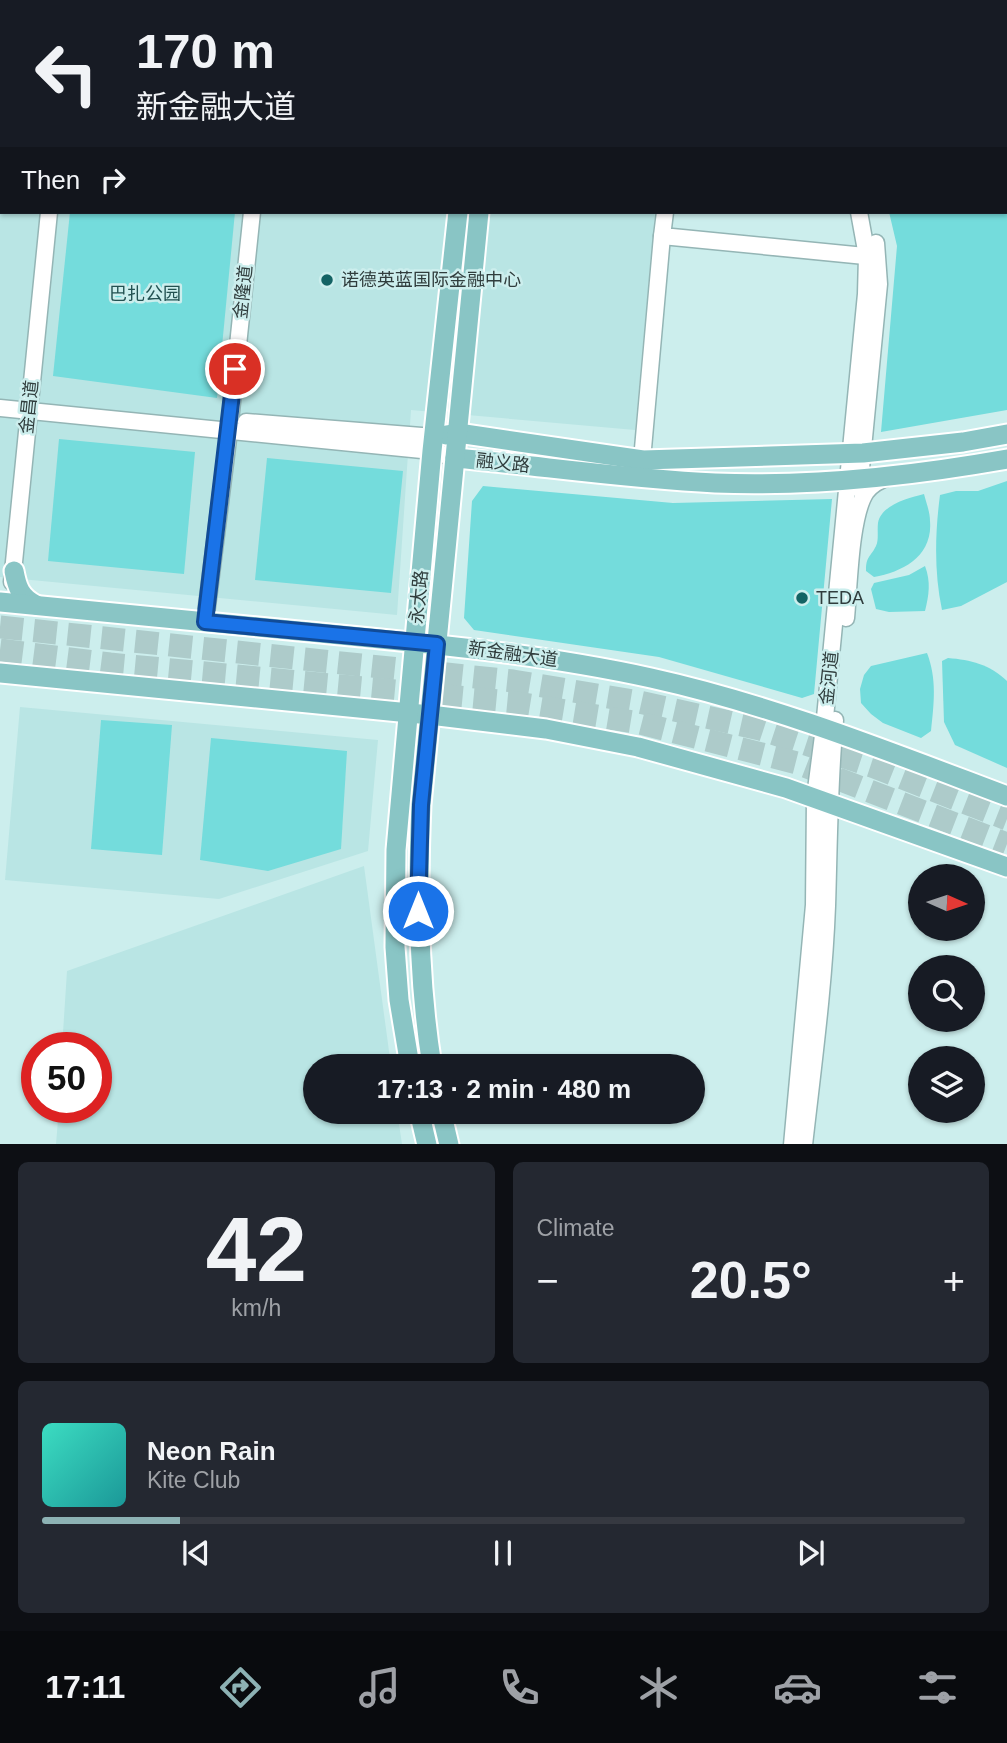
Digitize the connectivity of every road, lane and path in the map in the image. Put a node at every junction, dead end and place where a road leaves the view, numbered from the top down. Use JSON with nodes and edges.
{"nodes":[{"id":1,"x":47,"y":214,"type":"edge"},
{"id":2,"x":252,"y":214,"type":"edge"},
{"id":3,"x":458,"y":214,"type":"edge"},
{"id":4,"x":479,"y":214,"type":"edge"},
{"id":5,"x":665,"y":214,"type":"edge"},
{"id":6,"x":860,"y":214,"type":"edge"},
{"id":7,"x":870,"y":214,"type":"edge"},
{"id":8,"x":662,"y":236,"type":"junction"},
{"id":9,"x":872,"y":257,"type":"junction"},
{"id":10,"x":18,"y":403,"type":"edge"},
{"id":11,"x":229,"y":426,"type":"junction"},
{"id":12,"x":458,"y":433,"type":"junction"},
{"id":13,"x":1007,"y":434,"type":"edge"},
{"id":14,"x":433,"y":444,"type":"junction"},
{"id":15,"x":859,"y":455,"type":"junction"},
{"id":16,"x":455,"y":458,"type":"junction"},
{"id":17,"x":1007,"y":459,"type":"edge"},
{"id":18,"x":492,"y":461,"type":"junction"},
{"id":19,"x":641,"y":469,"type":"junction"},
{"id":20,"x":895,"y":476,"type":"junction"},
{"id":21,"x":854,"y":479,"type":"junction"},
{"id":22,"x":451,"y":497,"type":"junction"},
{"id":23,"x":856,"y":519,"type":"junction"},
{"id":24,"x":13,"y":571,"type":"junction"},
{"id":25,"x":5,"y":602,"type":"edge"},
{"id":26,"x":37,"y":605,"type":"junction"},
{"id":27,"x":205,"y":622,"type":"junction"},
{"id":28,"x":415,"y":642,"type":"junction"},
{"id":29,"x":437,"y":644,"type":"junction"},
{"id":30,"x":0,"y":677,"type":"edge"},
{"id":31,"x":434,"y":682,"type":"junction"},
{"id":32,"x":404,"y":711,"type":"junction"},
{"id":33,"x":430,"y":715,"type":"junction"},
{"id":34,"x":829,"y":730,"type":"junction"},
{"id":35,"x":1007,"y":796,"type":"edge"},
{"id":36,"x":822,"y":800,"type":"junction"},
{"id":37,"x":1007,"y":867,"type":"edge"},
{"id":38,"x":408,"y":1054,"type":"edge"},
{"id":39,"x":431,"y":1054,"type":"edge"},
{"id":40,"x":422,"y":1124,"type":"edge"},
{"id":41,"x":444,"y":1124,"type":"edge"},
{"id":42,"x":427,"y":1144,"type":"edge"},
{"id":43,"x":449,"y":1144,"type":"edge"},
{"id":44,"x":792,"y":1144,"type":"edge"},
{"id":45,"x":804,"y":1144,"type":"edge"}],
"edges":[{"from":1,"to":10,"type":"street","name":"金昌道"},
{"from":2,"to":11,"type":"street","name":"金隆道"},
{"from":3,"to":14,"type":"main road","name":"永太路"},
{"from":4,"to":12,"type":"main road","name":"永太路"},
{"from":5,"to":8,"type":"street"},
{"from":6,"to":9,"type":"street","name":"金河道"},
{"from":7,"to":9,"type":"street","name":"金河道"},
{"from":8,"to":9,"type":"street"},
{"from":8,"to":19,"type":"street"},
{"from":9,"to":15,"type":"street","name":"金河道"},
{"from":9,"to":15,"type":"street","name":"金河道"},
{"from":10,"to":11,"type":"street","name":"融义路"},
{"from":10,"to":24,"type":"street","name":"金昌道"},
{"from":10,"to":25,"type":"street","name":"金昌道"},
{"from":11,"to":14,"type":"street","name":"融义路"},
{"from":11,"to":27,"type":"street","name":"金隆道"},
{"from":12,"to":14,"type":"main road","name":"融义路"},
{"from":12,"to":16,"type":"main road","name":"永太路"},
{"from":12,"to":19,"type":"main road","name":"融义路"},
{"from":13,"to":15,"type":"main road","name":"融义路"},
{"from":14,"to":16,"type":"street","name":"融义路"},
{"from":14,"to":28,"type":"main road","name":"永太路"},
{"from":15,"to":19,"type":"main road","name":"融义路"},
{"from":15,"to":20,"type":"street"},
{"from":15,"to":21,"type":"street","name":"金河道"},
{"from":16,"to":18,"type":"main road","name":"融义路"},
{"from":16,"to":22,"type":"main road","name":"永太路"},
{"from":17,"to":20,"type":"main road","name":"融义路"},
{"from":18,"to":19,"type":"main road","name":"融义路"},
{"from":18,"to":22,"type":"main road"},
{"from":19,"to":21,"type":"main road","name":"融义路"},
{"from":20,"to":21,"type":"main road","name":"融义路"},
{"from":20,"to":23,"type":"street"},
{"from":21,"to":23,"type":"street","name":"金河道"},
{"from":21,"to":34,"type":"street","name":"金河道"},
{"from":22,"to":29,"type":"main road","name":"永太路"},
{"from":23,"to":34,"type":"street","name":"金河道"},
{"from":24,"to":25,"type":"street","name":"金昌道"},
{"from":24,"to":26,"type":"main road"},
{"from":25,"to":26,"type":"main road","name":"新金融大道"},
{"from":26,"to":27,"type":"main road","name":"新金融大道"},
{"from":27,"to":28,"type":"main road","name":"新金融大道"},
{"from":28,"to":29,"type":"main road","name":"新金融大道"},
{"from":28,"to":32,"type":"main road","name":"永太路"},
{"from":29,"to":31,"type":"main road","name":"永太路"},
{"from":29,"to":34,"type":"main road","name":"新金融大道"},
{"from":30,"to":32,"type":"main road"},
{"from":31,"to":32,"type":"main road"},
{"from":31,"to":33,"type":"main road","name":"永太路"},
{"from":32,"to":33,"type":"main road"},
{"from":32,"to":38,"type":"main road","name":"永太路"},
{"from":33,"to":36,"type":"main road"},
{"from":33,"to":39,"type":"main road","name":"永太路"},
{"from":34,"to":35,"type":"main road","name":"新金融大道"},
{"from":34,"to":36,"type":"street","name":"金河道"},
{"from":36,"to":37,"type":"main road"},
{"from":36,"to":44,"type":"street","name":"金河道"},
{"from":36,"to":45,"type":"street","name":"金河道"},
{"from":40,"to":42,"type":"main road"},
{"from":41,"to":43,"type":"main road"}]}
